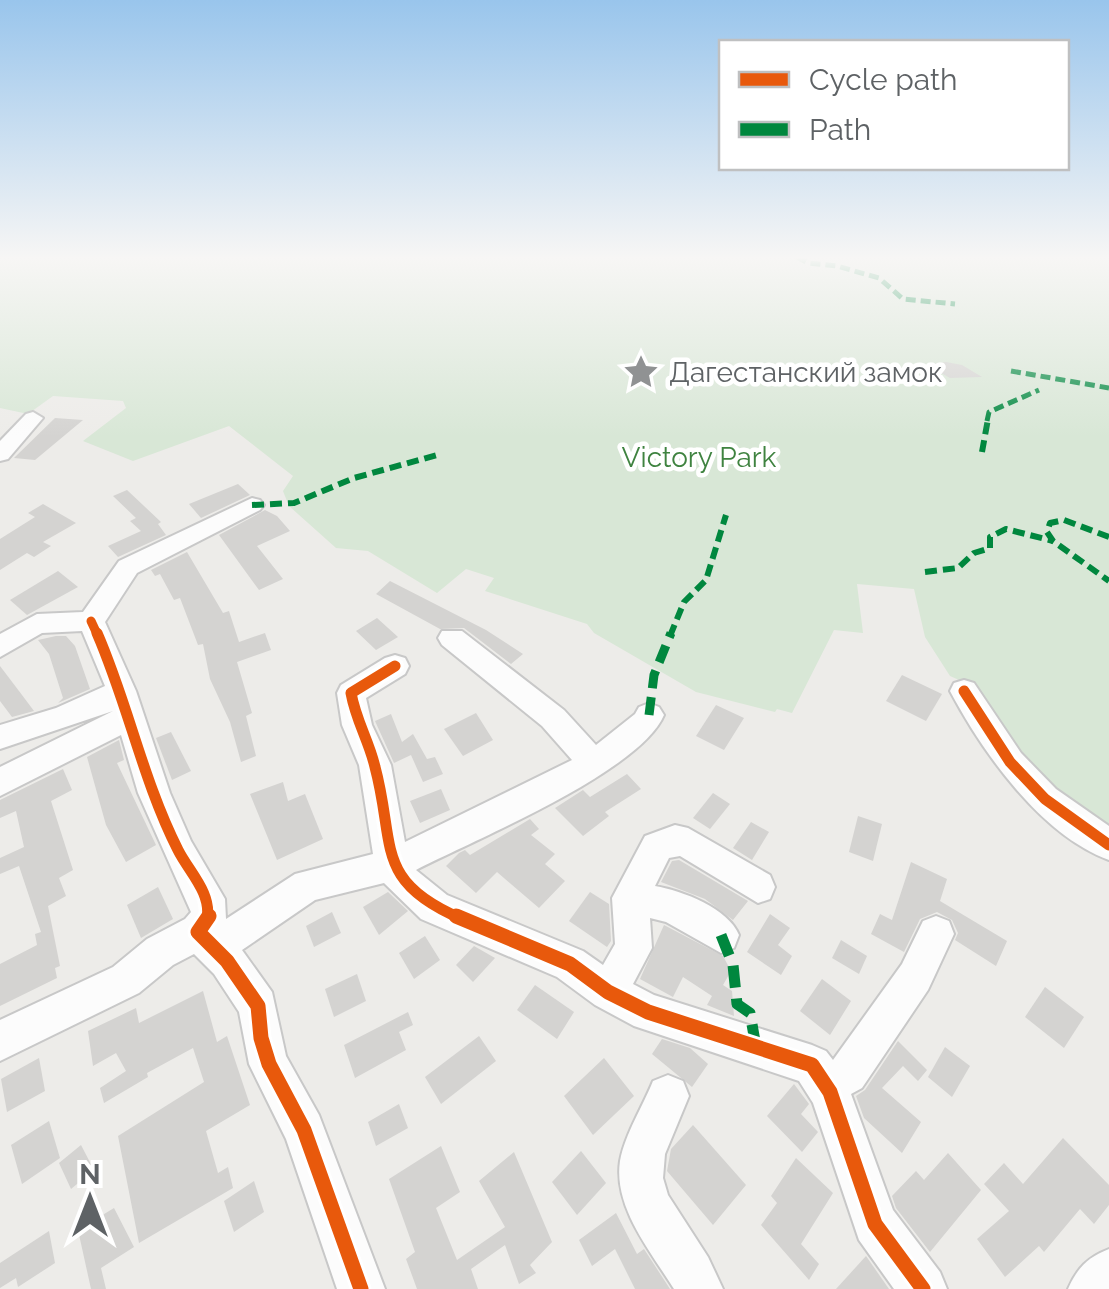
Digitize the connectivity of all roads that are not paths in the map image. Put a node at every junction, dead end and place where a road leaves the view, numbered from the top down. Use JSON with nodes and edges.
{"nodes":[{"id":1,"x":33,"y":418,"type":"dead end"},
{"id":2,"x":0,"y":454,"type":"edge"},
{"id":3,"x":252,"y":505,"type":"dead end"},
{"id":4,"x":91,"y":621,"type":"junction"},
{"id":5,"x":452,"y":638,"type":"dead end"},
{"id":6,"x":0,"y":648,"type":"edge"},
{"id":7,"x":395,"y":666,"type":"dead end"},
{"id":8,"x":964,"y":691,"type":"dead end"},
{"id":9,"x":126,"y":704,"type":"junction"},
{"id":10,"x":649,"y":715,"type":"dead end"},
{"id":11,"x":0,"y":737,"type":"edge"},
{"id":12,"x":594,"y":764,"type":"junction"},
{"id":13,"x":0,"y":782,"type":"edge"},
{"id":14,"x":1109,"y":845,"type":"edge"},
{"id":15,"x":392,"y":865,"type":"junction"},
{"id":16,"x":758,"y":887,"type":"dead end"},
{"id":17,"x":630,"y":898,"type":"junction"},
{"id":18,"x":936,"y":934,"type":"dead end"},
{"id":19,"x":721,"y":935,"type":"dead end"},
{"id":20,"x":206,"y":940,"type":"junction"},
{"id":21,"x":608,"y":992,"type":"junction"},
{"id":22,"x":0,"y":1041,"type":"edge"},
{"id":23,"x":826,"y":1084,"type":"junction"},
{"id":24,"x":668,"y":1096,"type":"dead end"},
{"id":25,"x":1109,"y":1272,"type":"edge"},
{"id":26,"x":360,"y":1289,"type":"edge"},
{"id":27,"x":699,"y":1289,"type":"edge"},
{"id":28,"x":922,"y":1289,"type":"edge"},
{"id":29,"x":1092,"y":1289,"type":"edge"}],
"edges":[{"from":1,"to":2,"type":"street"},
{"from":3,"to":4,"type":"street"},
{"from":4,"to":6,"type":"street"},
{"from":4,"to":9,"type":"street"},
{"from":5,"to":12,"type":"street"},
{"from":7,"to":15,"type":"street"},
{"from":8,"to":14,"type":"street"},
{"from":9,"to":11,"type":"street"},
{"from":9,"to":13,"type":"street"},
{"from":9,"to":20,"type":"street"},
{"from":10,"to":12,"type":"street"},
{"from":12,"to":15,"type":"street"},
{"from":15,"to":20,"type":"street"},
{"from":15,"to":21,"type":"street"},
{"from":16,"to":17,"type":"street"},
{"from":17,"to":19,"type":"street"},
{"from":17,"to":21,"type":"street"},
{"from":18,"to":23,"type":"street"},
{"from":20,"to":22,"type":"street"},
{"from":20,"to":26,"type":"street"},
{"from":21,"to":23,"type":"street"},
{"from":23,"to":28,"type":"street"},
{"from":24,"to":27,"type":"street"},
{"from":25,"to":29,"type":"street"}]}
